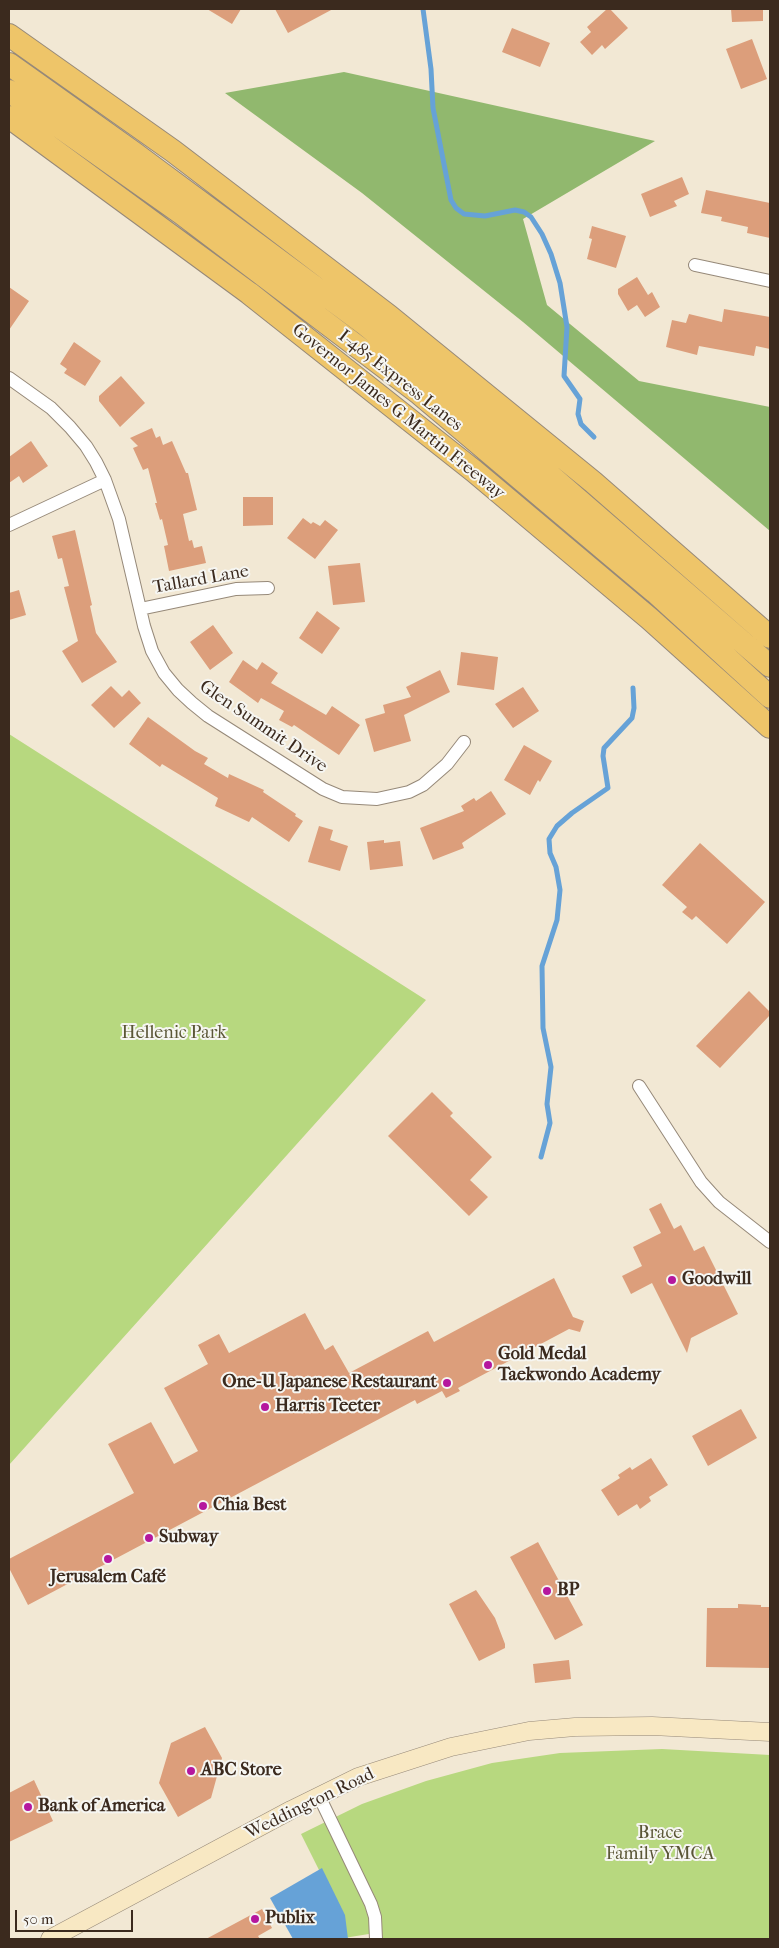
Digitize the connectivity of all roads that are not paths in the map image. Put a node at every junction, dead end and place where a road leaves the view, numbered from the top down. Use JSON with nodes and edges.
{"nodes":[{"id":1,"x":9,"y":36,"type":"edge"},
{"id":2,"x":9,"y":64,"type":"edge"},
{"id":3,"x":9,"y":91,"type":"edge"},
{"id":4,"x":9,"y":117,"type":"edge"},
{"id":5,"x":695,"y":265,"type":"dead end"},
{"id":6,"x":770,"y":281,"type":"edge"},
{"id":7,"x":9,"y":378,"type":"edge"},
{"id":8,"x":105,"y":480,"type":"junction"},
{"id":9,"x":9,"y":525,"type":"edge"},
{"id":10,"x":268,"y":588,"type":"dead end"},
{"id":11,"x":140,"y":609,"type":"junction"},
{"id":12,"x":770,"y":637,"type":"edge"},
{"id":13,"x":770,"y":666,"type":"edge"},
{"id":14,"x":770,"y":697,"type":"edge"},
{"id":15,"x":770,"y":727,"type":"edge"},
{"id":16,"x":464,"y":742,"type":"dead end"},
{"id":17,"x":639,"y":1086,"type":"dead end"},
{"id":18,"x":770,"y":1242,"type":"edge"},
{"id":19,"x":770,"y":1732,"type":"edge"},
{"id":20,"x":319,"y":1796,"type":"junction"},
{"id":21,"x":50,"y":1939,"type":"edge"},
{"id":22,"x":376,"y":1939,"type":"edge"}],
"edges":[{"from":1,"to":12,"type":"highway"},
{"from":2,"to":13,"type":"highway","name":"I-485 Express Lanes"},
{"from":3,"to":14,"type":"highway","name":"I-485 Express Lanes"},
{"from":4,"to":15,"type":"highway","name":"Governor James G Martin Freeway"},
{"from":5,"to":6,"type":"street"},
{"from":7,"to":8,"type":"street","name":"Glen Summit Drive"},
{"from":8,"to":9,"type":"street"},
{"from":8,"to":11,"type":"street","name":"Glen Summit Drive"},
{"from":10,"to":11,"type":"street","name":"Tallard Lane"},
{"from":11,"to":16,"type":"street","name":"Glen Summit Drive"},
{"from":17,"to":18,"type":"street"},
{"from":19,"to":20,"type":"main road","name":"Weddington Road"},
{"from":20,"to":21,"type":"main road","name":"Weddington Road"},
{"from":20,"to":22,"type":"street"}]}
